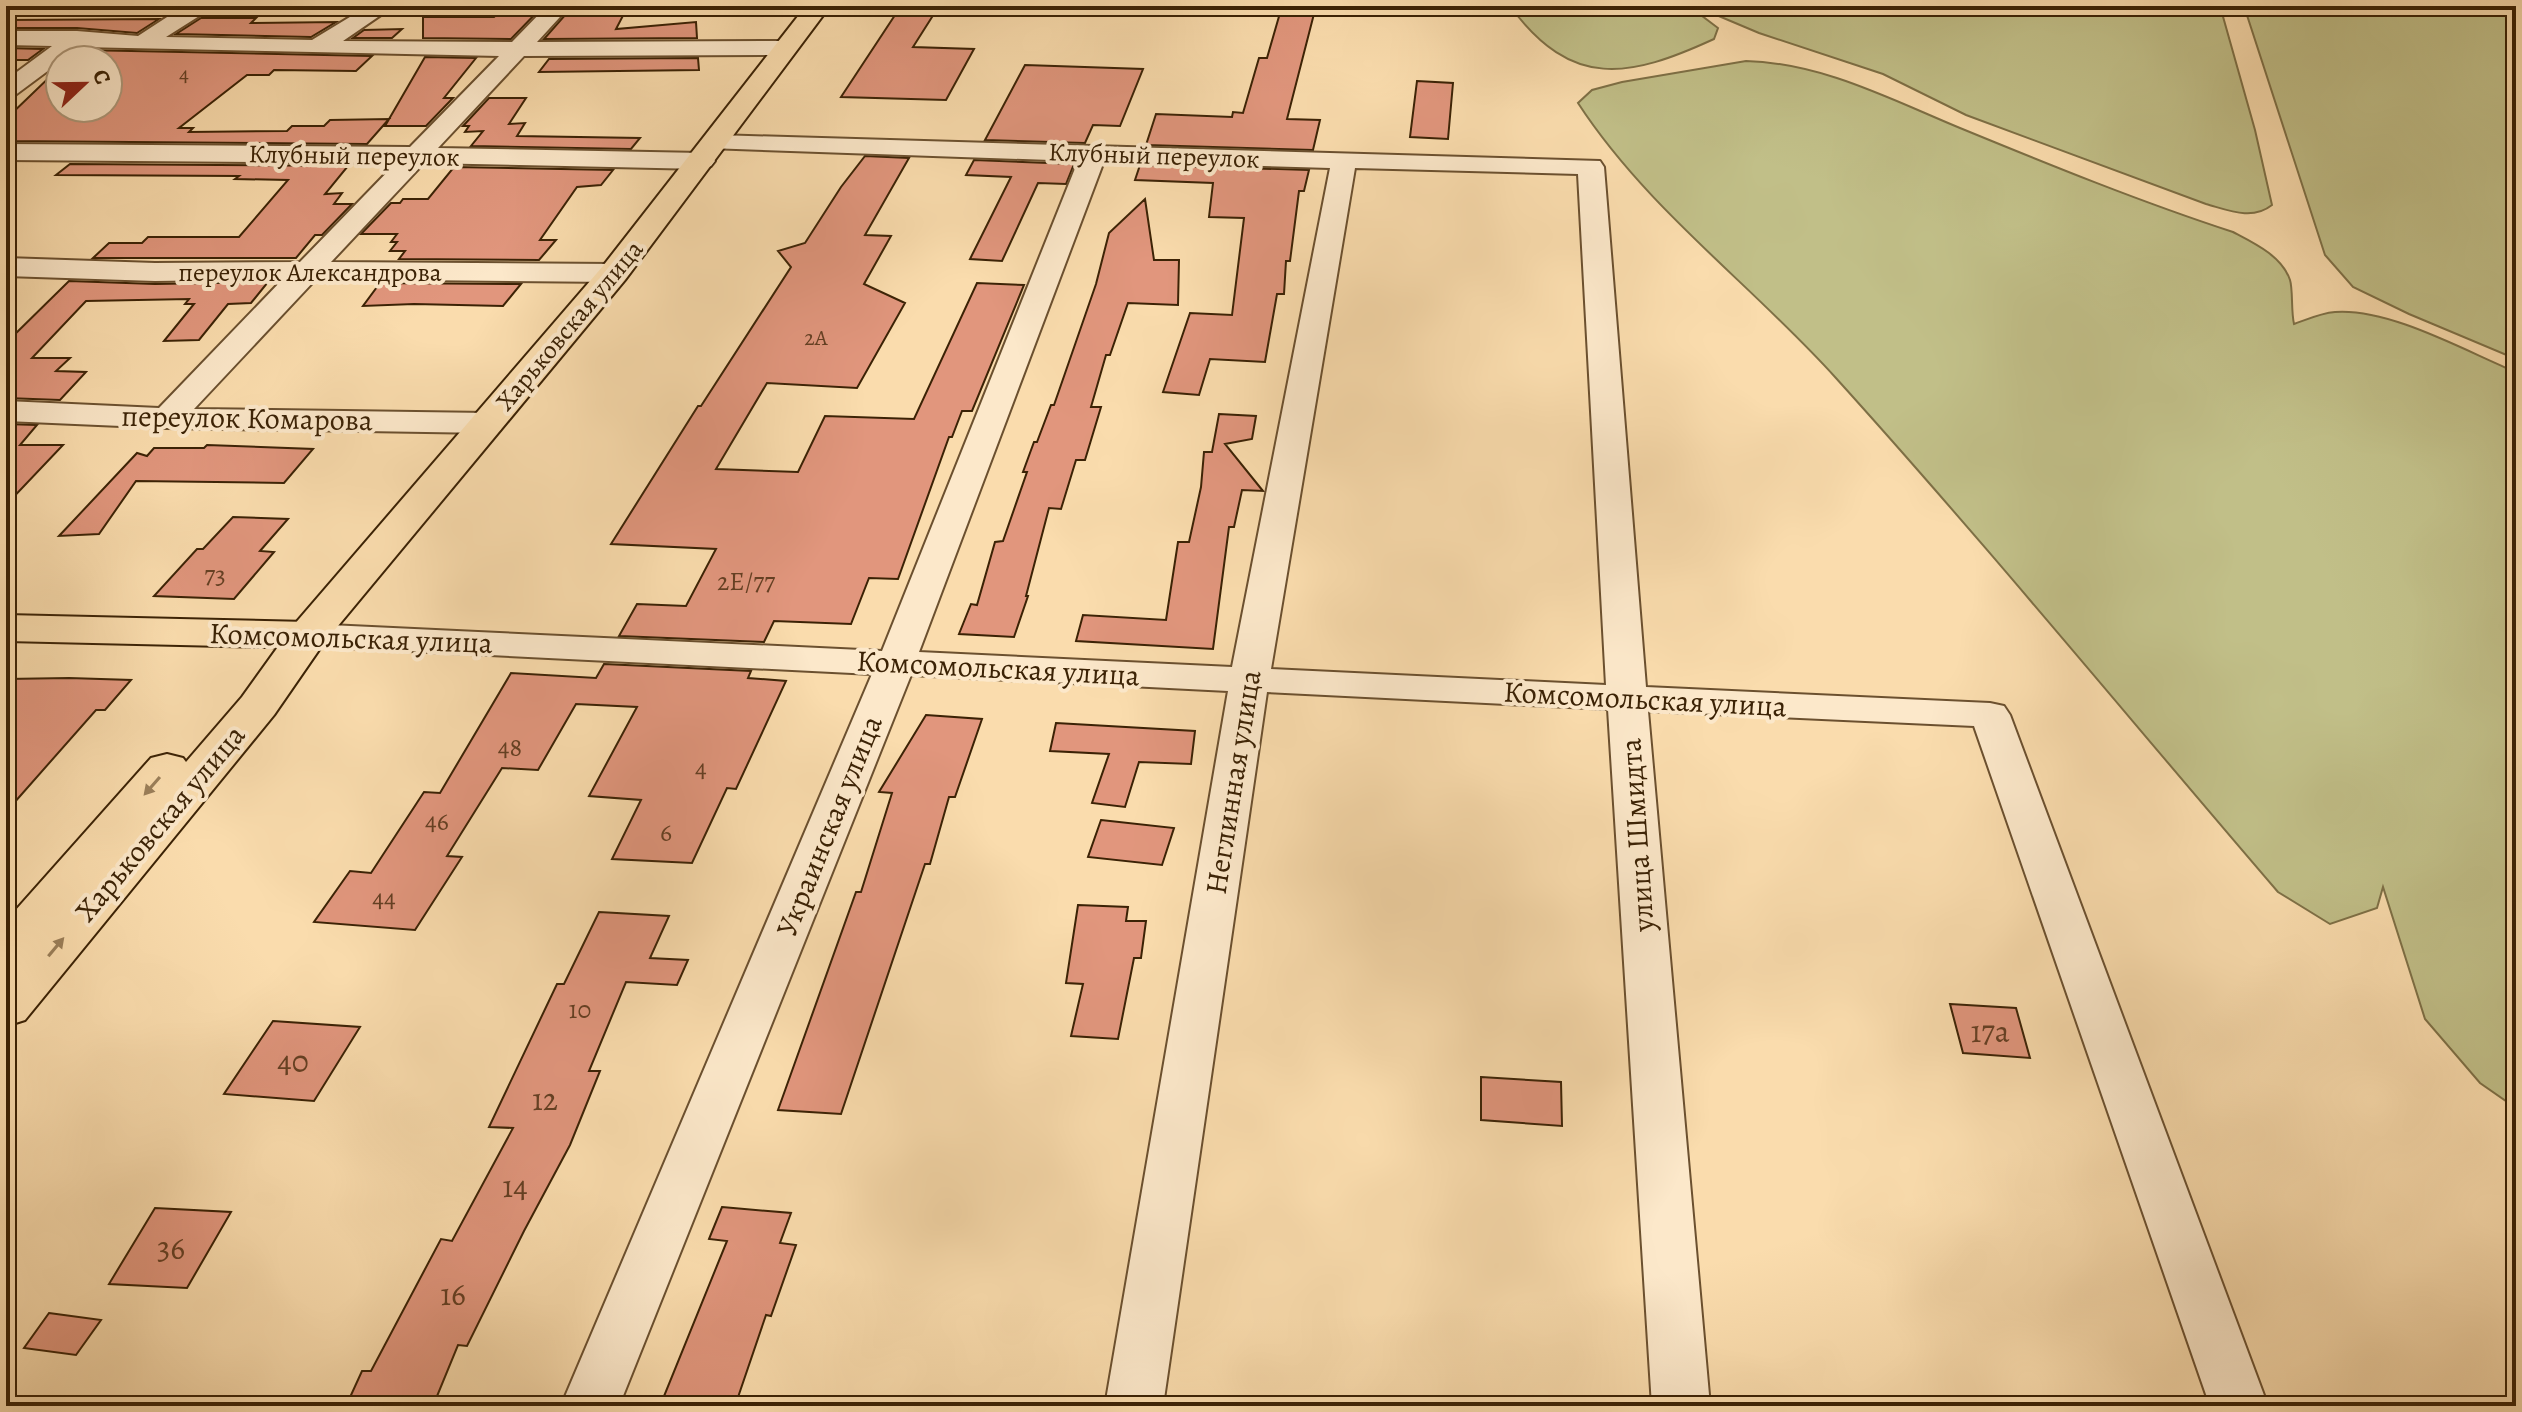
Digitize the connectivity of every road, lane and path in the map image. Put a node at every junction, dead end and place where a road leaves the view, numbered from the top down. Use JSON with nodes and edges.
{"nodes":[{"id":1,"x":204,"y":6,"type":"edge"},
{"id":2,"x":379,"y":6,"type":"edge"},
{"id":3,"x":559,"y":6,"type":"edge"},
{"id":4,"x":818,"y":6,"type":"edge"},
{"id":5,"x":122,"y":7,"type":"edge"},
{"id":6,"x":6,"y":8,"type":"edge"},
{"id":7,"x":6,"y":38,"type":"edge"},
{"id":8,"x":77,"y":38,"type":"junction"},
{"id":9,"x":144,"y":42,"type":"junction"},
{"id":10,"x":317,"y":47,"type":"junction"},
{"id":11,"x":785,"y":48,"type":"junction"},
{"id":12,"x":517,"y":49,"type":"junction"},
{"id":13,"x":6,"y":91,"type":"edge"},
{"id":14,"x":6,"y":152,"type":"edge"},
{"id":15,"x":709,"y":152,"type":"junction"},
{"id":16,"x":1094,"y":153,"type":"junction"},
{"id":17,"x":418,"y":155,"type":"junction"},
{"id":18,"x":1344,"y":160,"type":"junction"},
{"id":19,"x":1591,"y":167,"type":"joint"},
{"id":20,"x":6,"y":267,"type":"edge"},
{"id":21,"x":308,"y":270,"type":"junction"},
{"id":22,"x":614,"y":273,"type":"junction"},
{"id":23,"x":6,"y":411,"type":"edge"},
{"id":24,"x":167,"y":418,"type":"junction"},
{"id":25,"x":488,"y":423,"type":"junction"},
{"id":26,"x":6,"y":628,"type":"edge"},
{"id":27,"x":308,"y":635,"type":"junction"},
{"id":28,"x":896,"y":663,"type":"junction"},
{"id":29,"x":1249,"y":680,"type":"junction"},
{"id":30,"x":1627,"y":698,"type":"junction"},
{"id":31,"x":14,"y":936,"type":"edge"},
{"id":32,"x":6,"y":1007,"type":"edge"},
{"id":33,"x":590,"y":1406,"type":"edge"},
{"id":34,"x":1134,"y":1406,"type":"edge"},
{"id":35,"x":1681,"y":1406,"type":"edge"},
{"id":36,"x":2239,"y":1406,"type":"edge"}],
"edges":[{"from":1,"to":9,"type":"street"},
{"from":2,"to":10,"type":"street"},
{"from":3,"to":12,"type":"street"},
{"from":4,"to":11,"type":"main road","name":"Харьковская улица"},
{"from":5,"to":6,"type":"street"},
{"from":7,"to":8,"type":"street"},
{"from":8,"to":9,"type":"street"},
{"from":8,"to":13,"type":"street"},
{"from":9,"to":10,"type":"street"},
{"from":10,"to":12,"type":"street"},
{"from":11,"to":12,"type":"street"},
{"from":11,"to":15,"type":"main road","name":"Харьковская улица"},
{"from":12,"to":17,"type":"street"},
{"from":14,"to":17,"type":"street","name":"Клубный переулок"},
{"from":15,"to":16,"type":"street","name":"Клубный переулок"},
{"from":15,"to":17,"type":"street","name":"Клубный переулок"},
{"from":15,"to":22,"type":"main road","name":"Харьковская улица"},
{"from":16,"to":18,"type":"street","name":"Клубный переулок"},
{"from":16,"to":28,"type":"street","name":"Украинская улица"},
{"from":17,"to":21,"type":"street"},
{"from":18,"to":19,"type":"street","name":"Клубный переулок"},
{"from":18,"to":29,"type":"street","name":"Неглинная улица"},
{"from":19,"to":30,"type":"street","name":"улица Шмидта"},
{"from":20,"to":21,"type":"street","name":"переулок Александрова"},
{"from":21,"to":22,"type":"street","name":"переулок Александрова"},
{"from":21,"to":24,"type":"street"},
{"from":22,"to":25,"type":"main road","name":"Харьковская улица"},
{"from":23,"to":24,"type":"street","name":"переулок Комарова"},
{"from":24,"to":25,"type":"street","name":"переулок Комарова"},
{"from":25,"to":27,"type":"main road","name":"Харьковская улица"},
{"from":26,"to":27,"type":"main road","name":"Комсомольская улица"},
{"from":27,"to":28,"type":"street","name":"Комсомольская улица"},
{"from":27,"to":31,"type":"main road","name":"Харьковская улица","one_way":true},
{"from":32,"to":27,"type":"main road","name":"Харьковская улица","one_way":true},
{"from":28,"to":29,"type":"street","name":"Комсомольская улица"},
{"from":28,"to":33,"type":"street","name":"Украинская улица"},
{"from":29,"to":30,"type":"street","name":"Комсомольская улица"},
{"from":29,"to":34,"type":"street","name":"Неглинная улица"},
{"from":30,"to":35,"type":"street","name":"улица Шмидта"},
{"from":30,"to":36,"type":"street","name":"Комсомольская улица"}]}
